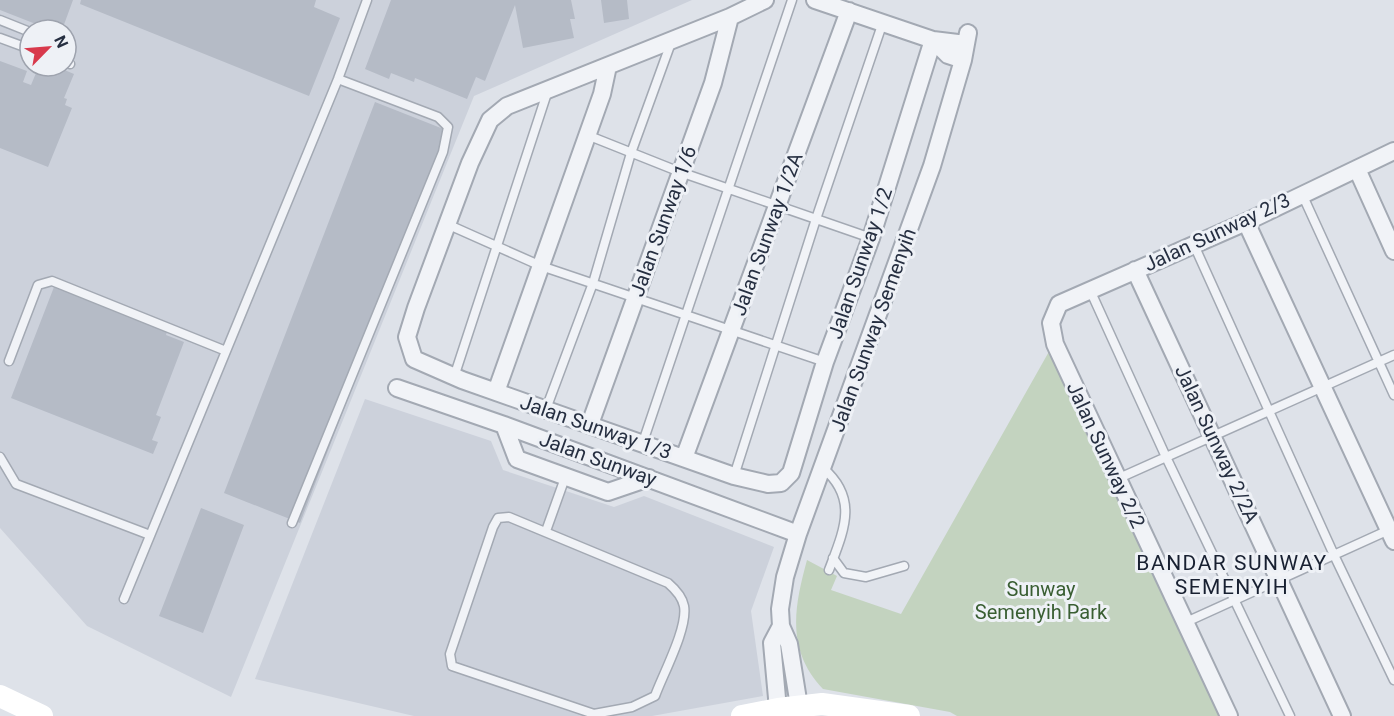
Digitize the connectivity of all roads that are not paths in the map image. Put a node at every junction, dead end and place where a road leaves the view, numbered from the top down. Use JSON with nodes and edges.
{"nodes":[{"id":1,"x":368,"y":0,"type":"edge"},
{"id":2,"x":765,"y":0,"type":"edge"},
{"id":3,"x":792,"y":0,"type":"edge"},
{"id":4,"x":815,"y":0,"type":"edge"},
{"id":5,"x":849,"y":10,"type":"junction"},
{"id":6,"x":730,"y":17,"type":"junction"},
{"id":7,"x":0,"y":20,"type":"edge"},
{"id":8,"x":883,"y":22,"type":"junction"},
{"id":9,"x":18,"y":27,"type":"edge"},
{"id":10,"x":0,"y":39,"type":"edge"},
{"id":11,"x":673,"y":39,"type":"junction"},
{"id":12,"x":933,"y":40,"type":"junction"},
{"id":13,"x":18,"y":46,"type":"edge"},
{"id":14,"x":608,"y":66,"type":"junction"},
{"id":15,"x":338,"y":79,"type":"junction"},
{"id":16,"x":548,"y":90,"type":"junction"},
{"id":17,"x":587,"y":135,"type":"junction"},
{"id":18,"x":1394,"y":152,"type":"edge"},
{"id":19,"x":631,"y":153,"type":"junction"},
{"id":20,"x":1357,"y":169,"type":"junction"},
{"id":21,"x":681,"y":172,"type":"junction"},
{"id":22,"x":728,"y":189,"type":"junction"},
{"id":23,"x":1302,"y":193,"type":"junction"},
{"id":24,"x":777,"y":206,"type":"junction"},
{"id":25,"x":816,"y":219,"type":"junction"},
{"id":26,"x":1246,"y":222,"type":"junction"},
{"id":27,"x":449,"y":225,"type":"junction"},
{"id":28,"x":871,"y":238,"type":"junction"},
{"id":29,"x":1194,"y":245,"type":"junction"},
{"id":30,"x":497,"y":246,"type":"junction"},
{"id":31,"x":1394,"y":251,"type":"edge"},
{"id":32,"x":541,"y":266,"type":"junction"},
{"id":33,"x":1135,"y":270,"type":"junction"},
{"id":34,"x":593,"y":283,"type":"junction"},
{"id":35,"x":1090,"y":289,"type":"junction"},
{"id":36,"x":636,"y":298,"type":"junction"},
{"id":37,"x":686,"y":315,"type":"junction"},
{"id":38,"x":1051,"y":322,"type":"joint"},
{"id":39,"x":731,"y":330,"type":"junction"},
{"id":40,"x":775,"y":345,"type":"junction"},
{"id":41,"x":226,"y":351,"type":"junction"},
{"id":42,"x":1394,"y":355,"type":"edge"},
{"id":43,"x":9,"y":361,"type":"dead end"},
{"id":44,"x":825,"y":362,"type":"junction"},
{"id":45,"x":1379,"y":362,"type":"junction"},
{"id":46,"x":454,"y":376,"type":"junction"},
{"id":47,"x":1323,"y":387,"type":"junction"},
{"id":48,"x":398,"y":388,"type":"dead end"},
{"id":49,"x":496,"y":392,"type":"junction"},
{"id":50,"x":1394,"y":395,"type":"edge"},
{"id":51,"x":546,"y":409,"type":"junction"},
{"id":52,"x":1269,"y":411,"type":"junction"},
{"id":53,"x":590,"y":424,"type":"junction"},
{"id":54,"x":504,"y":425,"type":"junction"},
{"id":55,"x":1214,"y":435,"type":"junction"},
{"id":56,"x":643,"y":442,"type":"junction"},
{"id":57,"x":0,"y":457,"type":"edge"},
{"id":58,"x":1166,"y":457,"type":"junction"},
{"id":59,"x":684,"y":458,"type":"junction"},
{"id":60,"x":823,"y":468,"type":"junction"},
{"id":61,"x":566,"y":475,"type":"junction"},
{"id":62,"x":734,"y":476,"type":"junction"},
{"id":63,"x":649,"y":478,"type":"junction"},
{"id":64,"x":1117,"y":479,"type":"junction"},
{"id":65,"x":781,"y":483,"type":"joint"},
{"id":66,"x":292,"y":523,"type":"dead end"},
{"id":67,"x":546,"y":531,"type":"junction"},
{"id":68,"x":1392,"y":533,"type":"edge"},
{"id":69,"x":798,"y":534,"type":"junction"},
{"id":70,"x":150,"y":535,"type":"junction"},
{"id":71,"x":1334,"y":555,"type":"junction"},
{"id":72,"x":833,"y":558,"type":"junction"},
{"id":73,"x":904,"y":566,"type":"dead end"},
{"id":74,"x":829,"y":570,"type":"dead end"},
{"id":75,"x":1280,"y":579,"type":"junction"},
{"id":76,"x":124,"y":599,"type":"dead end"},
{"id":77,"x":1235,"y":600,"type":"junction"},
{"id":78,"x":1184,"y":623,"type":"junction"},
{"id":79,"x":1394,"y":680,"type":"edge"},
{"id":80,"x":0,"y":696,"type":"edge"},
{"id":81,"x":788,"y":707,"type":"junction"},
{"id":82,"x":42,"y":716,"type":"edge"},
{"id":83,"x":742,"y":716,"type":"edge"},
{"id":84,"x":909,"y":716,"type":"edge"},
{"id":85,"x":1228,"y":716,"type":"edge"},
{"id":86,"x":1290,"y":716,"type":"edge"},
{"id":87,"x":1342,"y":716,"type":"edge"}],
"edges":[{"from":1,"to":15,"type":"lane"},
{"from":2,"to":6,"type":"street"},
{"from":3,"to":22,"type":"lane"},
{"from":4,"to":5,"type":"street"},
{"from":5,"to":8,"type":"street"},
{"from":5,"to":24,"type":"street","name":"Jalan Sunway 1/2A"},
{"from":6,"to":11,"type":"street"},
{"from":6,"to":21,"type":"street","name":"Jalan Sunway 1/6"},
{"from":7,"to":9,"type":"lane"},
{"from":8,"to":12,"type":"street"},
{"from":8,"to":25,"type":"lane"},
{"from":10,"to":13,"type":"lane"},
{"from":11,"to":14,"type":"street"},
{"from":11,"to":19,"type":"lane"},
{"from":12,"to":28,"type":"street","name":"Jalan Sunway 1/2"},
{"from":12,"to":60,"type":"street","name":"Jalan Sunway Semenyih"},
{"from":14,"to":16,"type":"street"},
{"from":14,"to":17,"type":"street"},
{"from":15,"to":41,"type":"lane"},
{"from":15,"to":66,"type":"lane"},
{"from":16,"to":27,"type":"street"},
{"from":16,"to":30,"type":"lane"},
{"from":17,"to":19,"type":"lane"},
{"from":17,"to":32,"type":"street"},
{"from":18,"to":20,"type":"street","name":"Jalan Sunway 2/3"},
{"from":19,"to":21,"type":"lane"},
{"from":19,"to":34,"type":"lane"},
{"from":20,"to":23,"type":"street","name":"Jalan Sunway 2/3"},
{"from":20,"to":31,"type":"street"},
{"from":21,"to":22,"type":"lane"},
{"from":21,"to":36,"type":"street","name":"Jalan Sunway 1/6"},
{"from":22,"to":24,"type":"lane"},
{"from":22,"to":37,"type":"lane"},
{"from":23,"to":26,"type":"street","name":"Jalan Sunway 2/3"},
{"from":23,"to":45,"type":"lane"},
{"from":24,"to":25,"type":"lane"},
{"from":24,"to":39,"type":"street","name":"Jalan Sunway 1/2A"},
{"from":25,"to":28,"type":"lane"},
{"from":25,"to":40,"type":"lane"},
{"from":26,"to":29,"type":"street","name":"Jalan Sunway 2/3"},
{"from":26,"to":47,"type":"street"},
{"from":27,"to":30,"type":"lane"},
{"from":27,"to":46,"type":"street","name":"Jalan Sunway 1/3"},
{"from":28,"to":44,"type":"street","name":"Jalan Sunway 1/2"},
{"from":29,"to":33,"type":"street","name":"Jalan Sunway 2/3"},
{"from":29,"to":52,"type":"lane"},
{"from":30,"to":32,"type":"lane"},
{"from":30,"to":46,"type":"lane"},
{"from":32,"to":34,"type":"lane"},
{"from":32,"to":49,"type":"street"},
{"from":33,"to":35,"type":"street","name":"Jalan Sunway 2/3"},
{"from":33,"to":55,"type":"street","name":"Jalan Sunway 2/2A"},
{"from":34,"to":36,"type":"lane"},
{"from":34,"to":51,"type":"lane"},
{"from":35,"to":38,"type":"street","name":"Jalan Sunway 2/3"},
{"from":35,"to":58,"type":"lane"},
{"from":36,"to":37,"type":"lane"},
{"from":36,"to":53,"type":"street","name":"Jalan Sunway 1/6"},
{"from":37,"to":39,"type":"lane"},
{"from":37,"to":56,"type":"lane"},
{"from":38,"to":64,"type":"street","name":"Jalan Sunway 2/2"},
{"from":39,"to":40,"type":"lane"},
{"from":39,"to":59,"type":"street","name":"Jalan Sunway 1/2A"},
{"from":40,"to":44,"type":"lane"},
{"from":40,"to":62,"type":"lane"},
{"from":41,"to":43,"type":"lane"},
{"from":41,"to":70,"type":"lane"},
{"from":42,"to":45,"type":"lane"},
{"from":44,"to":65,"type":"street","name":"Jalan Sunway 1/2"},
{"from":45,"to":47,"type":"lane"},
{"from":45,"to":50,"type":"lane"},
{"from":46,"to":49,"type":"street","name":"Jalan Sunway 1/3"},
{"from":47,"to":52,"type":"lane"},
{"from":47,"to":68,"type":"street"},
{"from":48,"to":54,"type":"street","name":"Jalan Sunway"},
{"from":49,"to":51,"type":"street","name":"Jalan Sunway 1/3"},
{"from":51,"to":53,"type":"street","name":"Jalan Sunway 1/3"},
{"from":52,"to":55,"type":"lane"},
{"from":52,"to":71,"type":"lane"},
{"from":53,"to":56,"type":"street","name":"Jalan Sunway 1/3"},
{"from":54,"to":61,"type":"street"},
{"from":54,"to":63,"type":"street","name":"Jalan Sunway"},
{"from":55,"to":58,"type":"lane"},
{"from":55,"to":75,"type":"street","name":"Jalan Sunway 2/2A"},
{"from":56,"to":59,"type":"street","name":"Jalan Sunway 1/3"},
{"from":57,"to":70,"type":"lane"},
{"from":58,"to":64,"type":"lane"},
{"from":58,"to":77,"type":"lane"},
{"from":59,"to":62,"type":"street","name":"Jalan Sunway 1/3"},
{"from":60,"to":69,"type":"street","name":"Jalan Sunway Semenyih"},
{"from":60,"to":72,"type":"lane"},
{"from":61,"to":63,"type":"street"},
{"from":61,"to":67,"type":"lane"},
{"from":62,"to":65,"type":"street","name":"Jalan Sunway 1/3"},
{"from":63,"to":69,"type":"street","name":"Jalan Sunway"},
{"from":64,"to":78,"type":"street","name":"Jalan Sunway 2/2"},
{"from":67,"to":67,"type":"lane"},
{"from":68,"to":71,"type":"lane"},
{"from":69,"to":81,"type":"street","name":"Jalan Sunway Semenyih"},
{"from":70,"to":76,"type":"lane"},
{"from":71,"to":75,"type":"lane"},
{"from":71,"to":79,"type":"lane"},
{"from":72,"to":73,"type":"lane"},
{"from":72,"to":74,"type":"lane"},
{"from":75,"to":77,"type":"lane"},
{"from":75,"to":87,"type":"street","name":"Jalan Sunway 2/2A"},
{"from":77,"to":78,"type":"lane"},
{"from":77,"to":86,"type":"lane"},
{"from":78,"to":85,"type":"street","name":"Jalan Sunway 2/2"},
{"from":80,"to":82,"type":"street"},
{"from":81,"to":83,"type":"street"},
{"from":81,"to":84,"type":"street"}]}
